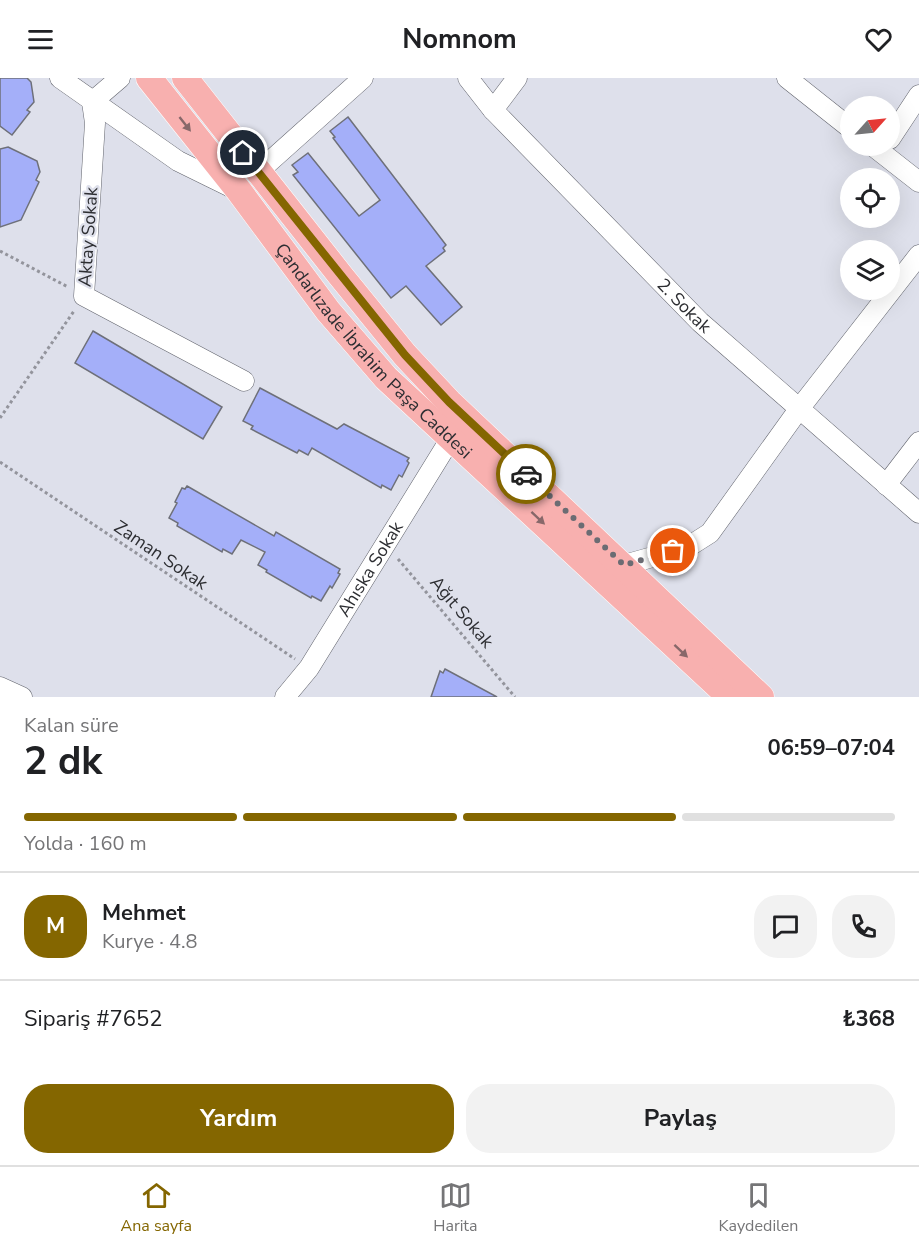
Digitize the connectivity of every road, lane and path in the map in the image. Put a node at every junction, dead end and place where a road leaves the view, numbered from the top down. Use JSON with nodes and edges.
{"nodes":[{"id":1,"x":120,"y":78,"type":"edge"},
{"id":2,"x":149,"y":78,"type":"edge"},
{"id":3,"x":185,"y":78,"type":"edge"},
{"id":4,"x":363,"y":78,"type":"edge"},
{"id":5,"x":468,"y":78,"type":"edge"},
{"id":6,"x":517,"y":78,"type":"edge"},
{"id":7,"x":787,"y":78,"type":"edge"},
{"id":8,"x":68,"y":80,"type":"edge"},
{"id":9,"x":919,"y":95,"type":"edge"},
{"id":10,"x":92,"y":102,"type":"junction"},
{"id":11,"x":493,"y":110,"type":"junction"},
{"id":12,"x":840,"y":120,"type":"edge"},
{"id":13,"x":900,"y":121,"type":"edge"},
{"id":14,"x":893,"y":156,"type":"edge"},
{"id":15,"x":258,"y":172,"type":"junction"},
{"id":16,"x":919,"y":182,"type":"edge"},
{"id":17,"x":239,"y":191,"type":"junction"},
{"id":18,"x":0,"y":251,"type":"edge"},
{"id":19,"x":919,"y":255,"type":"edge"},
{"id":20,"x":84,"y":296,"type":"junction"},
{"id":21,"x":244,"y":381,"type":"dead end"},
{"id":22,"x":799,"y":408,"type":"junction"},
{"id":23,"x":0,"y":418,"type":"edge"},
{"id":24,"x":451,"y":438,"type":"junction"},
{"id":25,"x":919,"y":442,"type":"edge"},
{"id":26,"x":0,"y":462,"type":"edge"},
{"id":27,"x":886,"y":485,"type":"junction"},
{"id":28,"x":919,"y":513,"type":"edge"},
{"id":29,"x":387,"y":545,"type":"junction"},
{"id":30,"x":624,"y":565,"type":"junction"},
{"id":31,"x":309,"y":668,"type":"junction"},
{"id":32,"x":0,"y":687,"type":"edge"},
{"id":33,"x":22,"y":697,"type":"edge"},
{"id":34,"x":285,"y":697,"type":"edge"},
{"id":35,"x":516,"y":697,"type":"edge"},
{"id":36,"x":730,"y":697,"type":"edge"},
{"id":37,"x":761,"y":697,"type":"edge"}],
"edges":[{"from":1,"to":10,"type":"street"},
{"from":2,"to":17,"type":"main road","name":"Çandarlızade İbrahim Paşa Caddesi","one_way":true},
{"from":3,"to":15,"type":"main road","name":"Çandarlızade İbrahim Paşa Caddesi"},
{"from":4,"to":15,"type":"street"},
{"from":5,"to":11,"type":"street","name":"2. Sokak"},
{"from":6,"to":11,"type":"street"},
{"from":7,"to":12,"type":"street"},
{"from":8,"to":10,"type":"street"},
{"from":9,"to":13,"type":"street"},
{"from":10,"to":17,"type":"street"},
{"from":10,"to":20,"type":"street","name":"Aktay Sokak"},
{"from":11,"to":22,"type":"street","name":"2. Sokak"},
{"from":14,"to":16,"type":"street"},
{"from":15,"to":30,"type":"main road","name":"Çandarlızade İbrahim Paşa Caddesi"},
{"from":17,"to":24,"type":"main road","name":"Çandarlızade İbrahim Paşa Caddesi"},
{"from":18,"to":20,"type":"path"},
{"from":19,"to":22,"type":"street"},
{"from":20,"to":21,"type":"street"},
{"from":20,"to":23,"type":"path","name":"Aktay Sokak"},
{"from":22,"to":27,"type":"street","name":"2. Sokak"},
{"from":22,"to":30,"type":"street"},
{"from":24,"to":29,"type":"street","name":"Ahıska Sokak"},
{"from":24,"to":36,"type":"main road","name":"Çandarlızade İbrahim Paşa Caddesi","one_way":true},
{"from":25,"to":27,"type":"street"},
{"from":26,"to":31,"type":"path","name":"Zaman Sokak"},
{"from":27,"to":28,"type":"street","name":"2. Sokak"},
{"from":29,"to":31,"type":"street","name":"Ahıska Sokak"},
{"from":29,"to":35,"type":"path","name":"Ağıt Sokak"},
{"from":30,"to":37,"type":"main road","name":"Çandarlızade İbrahim Paşa Caddesi"},
{"from":31,"to":34,"type":"street","name":"Ahıska Sokak"},
{"from":32,"to":33,"type":"street"}]}
